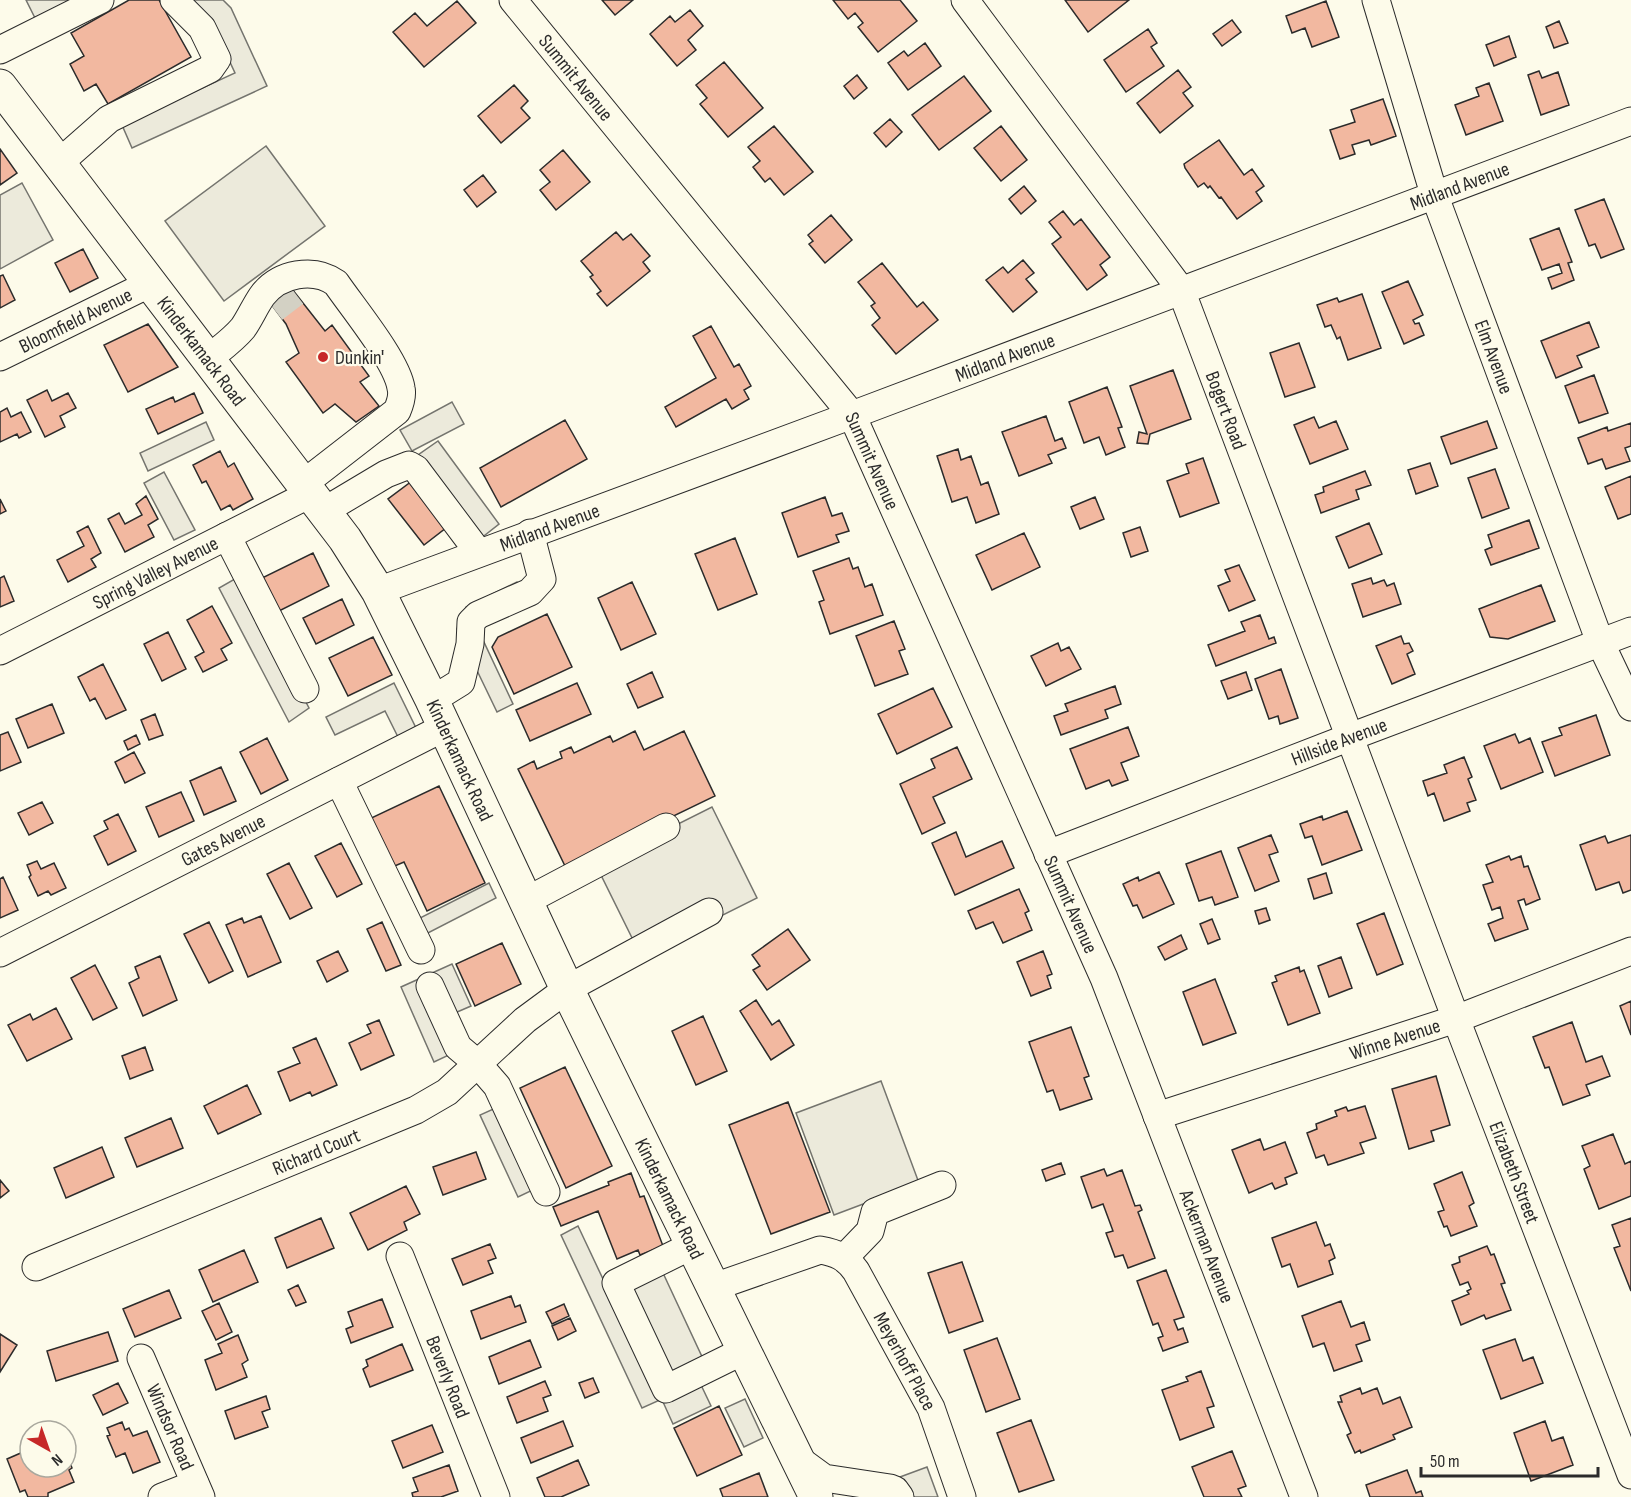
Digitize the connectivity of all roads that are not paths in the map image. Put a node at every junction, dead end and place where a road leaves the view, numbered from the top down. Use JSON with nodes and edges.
{"nodes":[{"id":1,"x":100,"y":0,"type":"edge"},
{"id":2,"x":174,"y":0,"type":"edge"},
{"id":3,"x":513,"y":0,"type":"edge"},
{"id":4,"x":965,"y":0,"type":"edge"},
{"id":5,"x":1376,"y":0,"type":"edge"},
{"id":6,"x":0,"y":50,"type":"edge"},
{"id":7,"x":0,"y":86,"type":"edge"},
{"id":8,"x":1631,"y":121,"type":"edge"},
{"id":9,"x":59,"y":163,"type":"junction"},
{"id":10,"x":1434,"y":194,"type":"junction"},
{"id":11,"x":151,"y":283,"type":"junction"},
{"id":12,"x":336,"y":284,"type":"junction"},
{"id":13,"x":1181,"y":290,"type":"junction"},
{"id":14,"x":234,"y":338,"type":"junction"},
{"id":15,"x":0,"y":357,"type":"edge"},
{"id":16,"x":208,"y":359,"type":"junction"},
{"id":17,"x":852,"y":415,"type":"junction"},
{"id":18,"x":313,"y":496,"type":"junction"},
{"id":19,"x":530,"y":533,"type":"junction"},
{"id":20,"x":226,"y":536,"type":"junction"},
{"id":21,"x":479,"y":553,"type":"junction"},
{"id":22,"x":378,"y":591,"type":"junction"},
{"id":23,"x":1631,"y":631,"type":"edge"},
{"id":24,"x":1600,"y":642,"type":"junction"},
{"id":25,"x":0,"y":651,"type":"edge"},
{"id":26,"x":305,"y":689,"type":"dead end"},
{"id":27,"x":1631,"y":707,"type":"edge"},
{"id":28,"x":439,"y":713,"type":"junction"},
{"id":29,"x":1350,"y":737,"type":"junction"},
{"id":30,"x":339,"y":781,"type":"junction"},
{"id":31,"x":666,"y":827,"type":"dead end"},
{"id":32,"x":1048,"y":854,"type":"junction"},
{"id":33,"x":1400,"y":871,"type":"joint"},
{"id":34,"x":526,"y":901,"type":"junction"},
{"id":35,"x":709,"y":912,"type":"dead end"},
{"id":36,"x":421,"y":950,"type":"dead end"},
{"id":37,"x":1631,"y":951,"type":"edge"},
{"id":38,"x":0,"y":953,"type":"edge"},
{"id":39,"x":430,"y":986,"type":"dead end"},
{"id":40,"x":567,"y":988,"type":"junction"},
{"id":41,"x":1111,"y":996,"type":"joint"},
{"id":42,"x":1456,"y":1019,"type":"junction"},
{"id":43,"x":477,"y":1063,"type":"junction"},
{"id":44,"x":1157,"y":1116,"type":"junction"},
{"id":45,"x":942,"y":1185,"type":"dead end"},
{"id":46,"x":546,"y":1192,"type":"dead end"},
{"id":47,"x":693,"y":1245,"type":"junction"},
{"id":48,"x":832,"y":1254,"type":"junction"},
{"id":49,"x":400,"y":1256,"type":"dead end"},
{"id":50,"x":36,"y":1267,"type":"dead end"},
{"id":51,"x":714,"y":1287,"type":"junction"},
{"id":52,"x":745,"y":1350,"type":"junction"},
{"id":53,"x":141,"y":1358,"type":"dead end"},
{"id":54,"x":798,"y":1460,"type":"junction"},
{"id":55,"x":1631,"y":1475,"type":"edge"},
{"id":56,"x":198,"y":1490,"type":"edge"},
{"id":57,"x":162,"y":1497,"type":"edge"},
{"id":58,"x":496,"y":1497,"type":"edge"},
{"id":59,"x":816,"y":1497,"type":"edge"},
{"id":60,"x":900,"y":1497,"type":"edge"},
{"id":61,"x":962,"y":1497,"type":"edge"},
{"id":62,"x":1304,"y":1497,"type":"edge"}],
"edges":[{"from":1,"to":6,"type":"street"},
{"from":2,"to":9,"type":"street"},
{"from":3,"to":17,"type":"street","name":"Summit Avenue"},
{"from":4,"to":13,"type":"street","name":"Bogert Road"},
{"from":5,"to":10,"type":"street","name":"Elm Avenue"},
{"from":7,"to":9,"type":"main road","name":"Kinderkamack Road"},
{"from":8,"to":10,"type":"street","name":"Midland Avenue"},
{"from":9,"to":11,"type":"main road","name":"Kinderkamack Road"},
{"from":10,"to":13,"type":"street","name":"Midland Avenue"},
{"from":10,"to":24,"type":"street","name":"Elm Avenue"},
{"from":11,"to":15,"type":"street","name":"Bloomfield Avenue"},
{"from":11,"to":16,"type":"main road","name":"Kinderkamack Road"},
{"from":12,"to":14,"type":"street"},
{"from":12,"to":14,"type":"street"},
{"from":12,"to":18,"type":"street"},
{"from":13,"to":17,"type":"street","name":"Midland Avenue"},
{"from":13,"to":29,"type":"street","name":"Bogert Road"},
{"from":14,"to":16,"type":"street"},
{"from":16,"to":18,"type":"main road","name":"Kinderkamack Road"},
{"from":17,"to":19,"type":"street","name":"Midland Avenue"},
{"from":17,"to":32,"type":"street","name":"Summit Avenue"},
{"from":18,"to":20,"type":"street","name":"Spring Valley Avenue"},
{"from":18,"to":21,"type":"street"},
{"from":18,"to":22,"type":"main road","name":"Kinderkamack Road"},
{"from":19,"to":21,"type":"street","name":"Midland Avenue"},
{"from":19,"to":28,"type":"street","name":"Gates Avenue"},
{"from":20,"to":25,"type":"street","name":"Spring Valley Avenue"},
{"from":20,"to":26,"type":"street"},
{"from":21,"to":22,"type":"street","name":"Midland Avenue"},
{"from":22,"to":28,"type":"main road","name":"Kinderkamack Road"},
{"from":23,"to":24,"type":"street","name":"Hillside Avenue"},
{"from":24,"to":27,"type":"street","name":"Elm Avenue"},
{"from":24,"to":29,"type":"street","name":"Hillside Avenue"},
{"from":28,"to":30,"type":"street","name":"Gates Avenue"},
{"from":28,"to":34,"type":"main road","name":"Kinderkamack Road"},
{"from":29,"to":32,"type":"street","name":"Hillside Avenue"},
{"from":29,"to":33,"type":"street","name":"Bogert Road"},
{"from":30,"to":36,"type":"street"},
{"from":30,"to":38,"type":"street","name":"Gates Avenue"},
{"from":31,"to":34,"type":"street"},
{"from":32,"to":41,"type":"street","name":"Summit Avenue"},
{"from":33,"to":42,"type":"street","name":"Elizabeth Street"},
{"from":34,"to":40,"type":"main road","name":"Kinderkamack Road"},
{"from":35,"to":40,"type":"street","name":"Richard Court"},
{"from":37,"to":42,"type":"street","name":"Winne Avenue"},
{"from":39,"to":43,"type":"street"},
{"from":40,"to":43,"type":"street","name":"Richard Court"},
{"from":40,"to":47,"type":"main road","name":"Kinderkamack Road"},
{"from":41,"to":44,"type":"street","name":"Ackerman Avenue"},
{"from":42,"to":44,"type":"street","name":"Winne Avenue"},
{"from":42,"to":55,"type":"street","name":"Elizabeth Street"},
{"from":43,"to":46,"type":"street"},
{"from":43,"to":50,"type":"street","name":"Richard Court"},
{"from":44,"to":62,"type":"street","name":"Ackerman Avenue"},
{"from":45,"to":48,"type":"street"},
{"from":47,"to":51,"type":"main road","name":"Kinderkamack Road"},
{"from":47,"to":52,"type":"street"},
{"from":48,"to":51,"type":"street"},
{"from":48,"to":61,"type":"street","name":"Meyerhoff Place"},
{"from":49,"to":58,"type":"street","name":"Beverly Road"},
{"from":51,"to":52,"type":"main road","name":"Kinderkamack Road"},
{"from":52,"to":54,"type":"main road","name":"Kinderkamack Road"},
{"from":53,"to":56,"type":"street","name":"Windsor Road"},
{"from":54,"to":59,"type":"main road","name":"Kinderkamack Road"},
{"from":54,"to":60,"type":"street"},
{"from":56,"to":57,"type":"street"}]}
